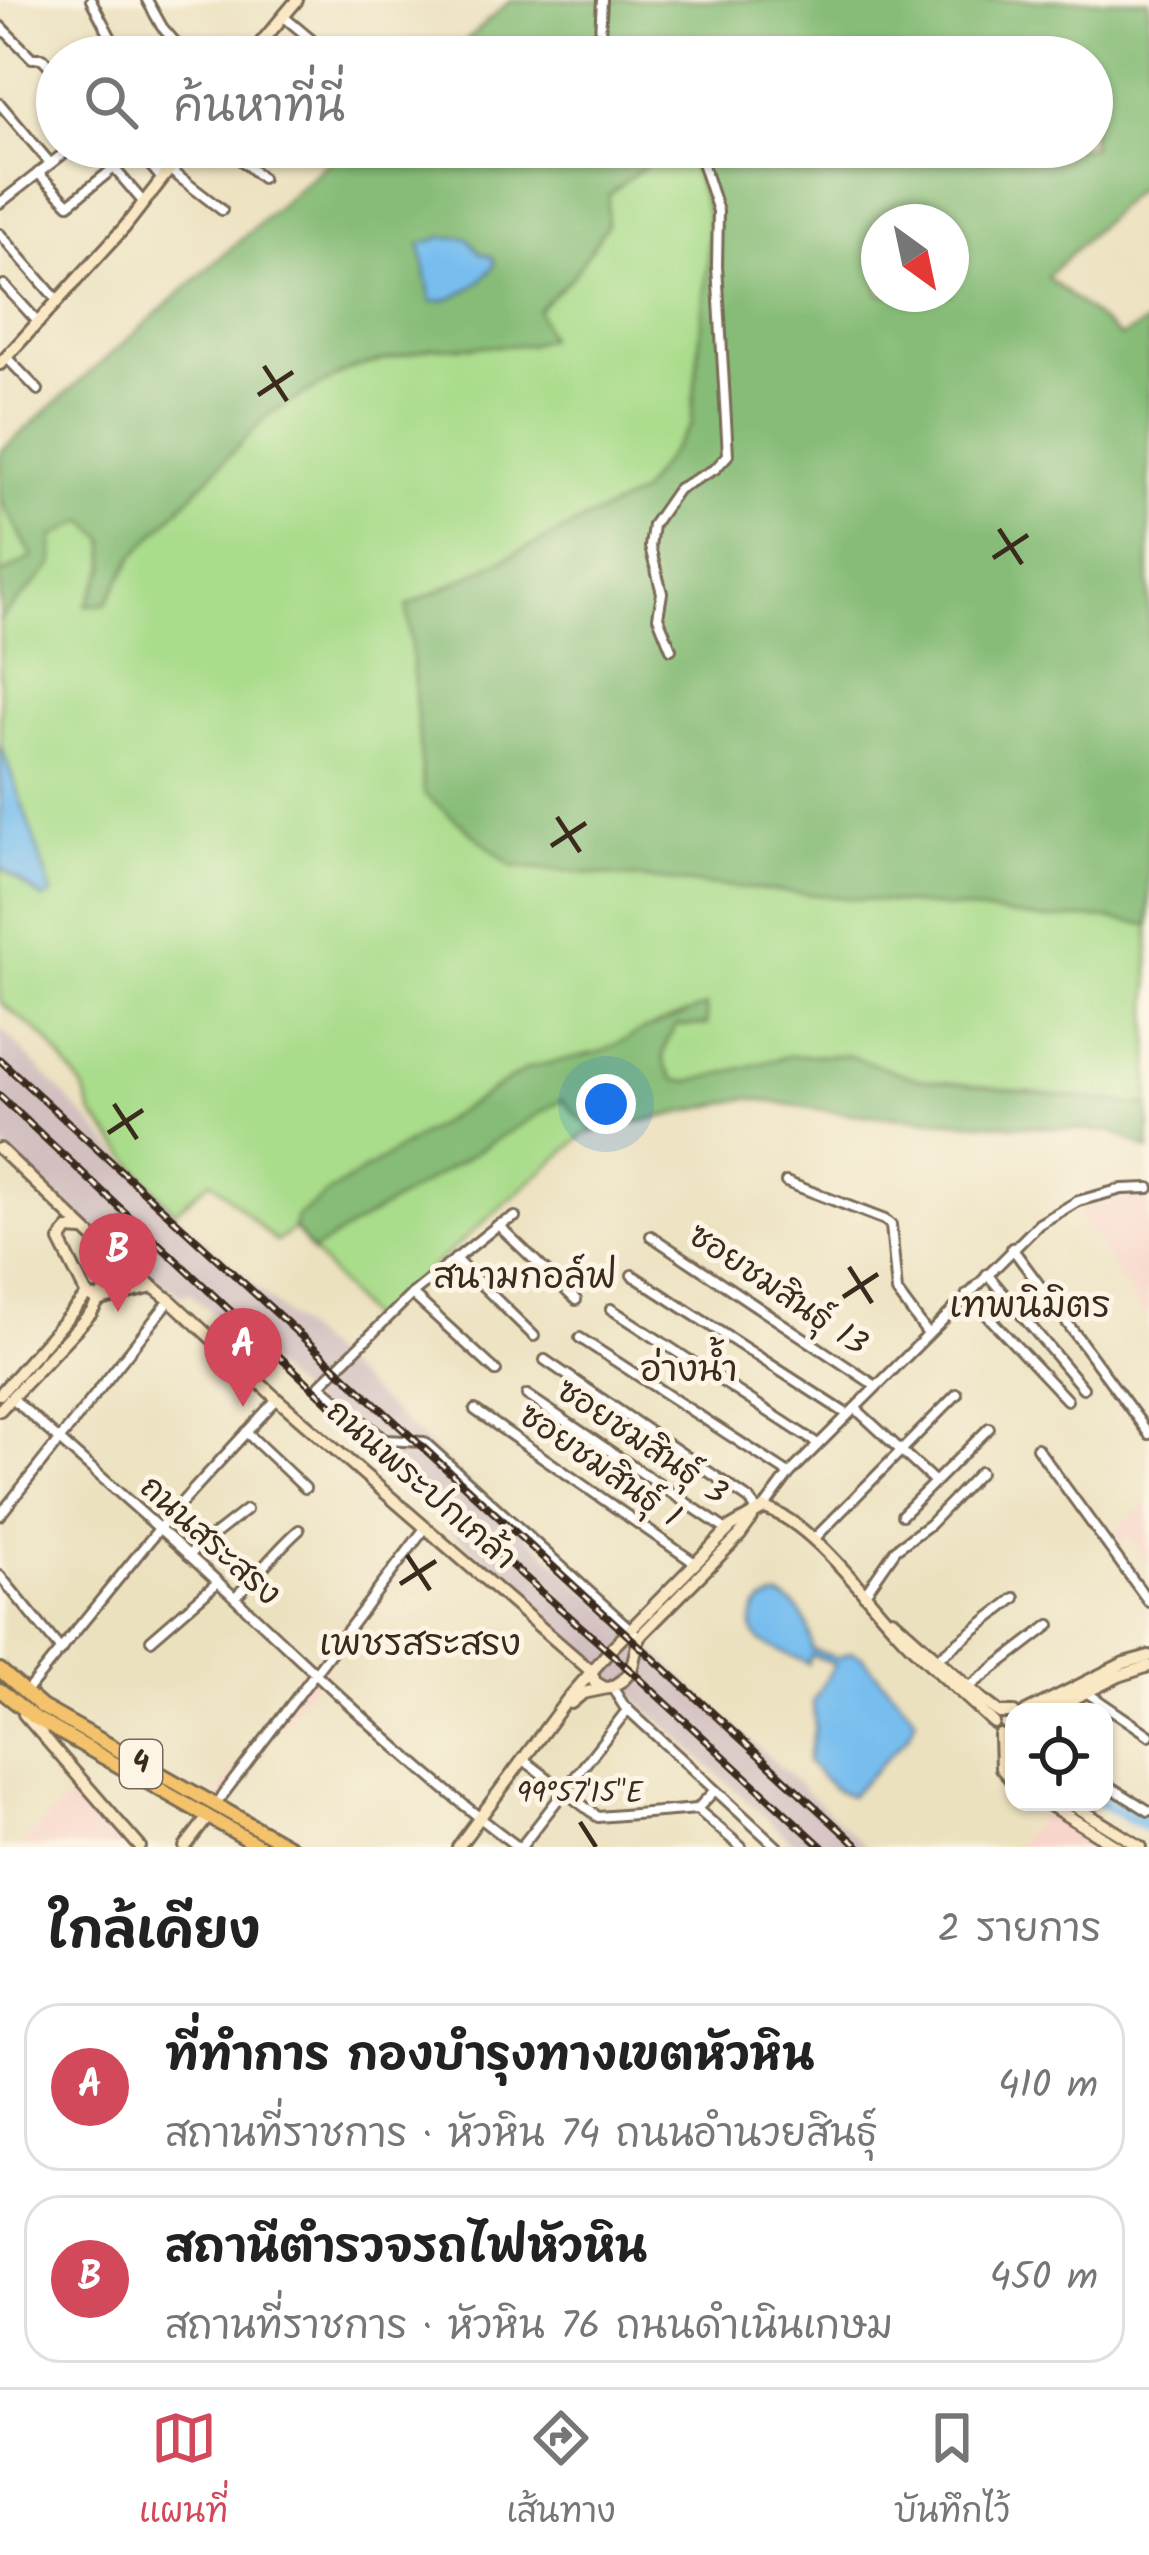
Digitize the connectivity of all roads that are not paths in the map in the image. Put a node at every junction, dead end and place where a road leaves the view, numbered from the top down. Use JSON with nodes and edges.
{"nodes":[{"id":1,"x":91,"y":0,"type":"edge"},
{"id":2,"x":147,"y":0,"type":"edge"},
{"id":3,"x":297,"y":0,"type":"edge"},
{"id":4,"x":602,"y":0,"type":"edge"},
{"id":5,"x":283,"y":16,"type":"junction"},
{"id":6,"x":0,"y":26,"type":"edge"},
{"id":7,"x":110,"y":36,"type":"edge"},
{"id":8,"x":170,"y":36,"type":"edge"},
{"id":9,"x":266,"y":36,"type":"edge"},
{"id":10,"x":307,"y":36,"type":"edge"},
{"id":11,"x":600,"y":36,"type":"edge"},
{"id":12,"x":36,"y":58,"type":"edge"},
{"id":13,"x":0,"y":104,"type":"edge"},
{"id":14,"x":36,"y":147,"type":"edge"},
{"id":15,"x":45,"y":168,"type":"edge"},
{"id":16,"x":114,"y":168,"type":"joint"},
{"id":17,"x":159,"y":168,"type":"edge"},
{"id":18,"x":171,"y":168,"type":"edge"},
{"id":19,"x":250,"y":168,"type":"edge"},
{"id":20,"x":704,"y":168,"type":"edge"},
{"id":21,"x":38,"y":173,"type":"junction"},
{"id":22,"x":166,"y":174,"type":"junction"},
{"id":23,"x":262,"y":178,"type":"dead end"},
{"id":24,"x":0,"y":188,"type":"edge"},
{"id":25,"x":4,"y":200,"type":"edge"},
{"id":26,"x":144,"y":203,"type":"junction"},
{"id":27,"x":223,"y":210,"type":"dead end"},
{"id":28,"x":0,"y":234,"type":"edge"},
{"id":29,"x":4,"y":285,"type":"dead end"},
{"id":30,"x":59,"y":302,"type":"junction"},
{"id":31,"x":40,"y":324,"type":"junction"},
{"id":32,"x":3,"y":361,"type":"edge"},
{"id":33,"x":38,"y":390,"type":"dead end"},
{"id":34,"x":671,"y":650,"type":"dead end"},
{"id":35,"x":0,"y":1149,"type":"edge"},
{"id":36,"x":786,"y":1182,"type":"dead end"},
{"id":37,"x":1149,"y":1188,"type":"edge"},
{"id":38,"x":60,"y":1206,"type":"junction"},
{"id":39,"x":515,"y":1217,"type":"dead end"},
{"id":40,"x":498,"y":1225,"type":"junction"},
{"id":41,"x":83,"y":1230,"type":"junction"},
{"id":42,"x":61,"y":1235,"type":"junction"},
{"id":43,"x":651,"y":1236,"type":"dead end"},
{"id":44,"x":1012,"y":1249,"type":"junction"},
{"id":45,"x":108,"y":1252,"type":"junction"},
{"id":46,"x":455,"y":1259,"type":"junction"},
{"id":47,"x":987,"y":1274,"type":"junction"},
{"id":48,"x":632,"y":1275,"type":"dead end"},
{"id":49,"x":153,"y":1286,"type":"junction"},
{"id":50,"x":412,"y":1294,"type":"junction"},
{"id":51,"x":967,"y":1294,"type":"junction"},
{"id":52,"x":93,"y":1298,"type":"junction"},
{"id":53,"x":170,"y":1300,"type":"junction"},
{"id":54,"x":576,"y":1300,"type":"dead end"},
{"id":55,"x":611,"y":1309,"type":"dead end"},
{"id":56,"x":928,"y":1334,"type":"junction"},
{"id":57,"x":534,"y":1336,"type":"dead end"},
{"id":58,"x":580,"y":1338,"type":"dead end"},
{"id":59,"x":544,"y":1360,"type":"dead end"},
{"id":60,"x":1064,"y":1363,"type":"junction"},
{"id":61,"x":496,"y":1371,"type":"dead end"},
{"id":62,"x":1048,"y":1379,"type":"junction"},
{"id":63,"x":876,"y":1386,"type":"junction"},
{"id":64,"x":1083,"y":1388,"type":"dead end"},
{"id":65,"x":5,"y":1394,"type":"edge"},
{"id":66,"x":957,"y":1394,"type":"dead end"},
{"id":67,"x":527,"y":1395,"type":"dead end"},
{"id":68,"x":277,"y":1399,"type":"junction"},
{"id":69,"x":1067,"y":1400,"type":"dead end"},
{"id":70,"x":0,"y":1410,"type":"edge"},
{"id":71,"x":475,"y":1410,"type":"dead end"},
{"id":72,"x":851,"y":1411,"type":"junction"},
{"id":73,"x":989,"y":1428,"type":"dead end"},
{"id":74,"x":246,"y":1432,"type":"junction"},
{"id":75,"x":1149,"y":1434,"type":"edge"},
{"id":76,"x":58,"y":1439,"type":"junction"},
{"id":77,"x":818,"y":1444,"type":"junction"},
{"id":78,"x":1037,"y":1448,"type":"dead end"},
{"id":79,"x":901,"y":1450,"type":"junction"},
{"id":80,"x":980,"y":1472,"type":"dead end"},
{"id":81,"x":789,"y":1474,"type":"junction"},
{"id":82,"x":935,"y":1482,"type":"junction"},
{"id":83,"x":305,"y":1488,"type":"dead end"},
{"id":84,"x":760,"y":1509,"type":"junction"},
{"id":85,"x":245,"y":1510,"type":"dead end"},
{"id":86,"x":0,"y":1515,"type":"edge"},
{"id":87,"x":902,"y":1515,"type":"dead end"},
{"id":88,"x":427,"y":1526,"type":"junction"},
{"id":89,"x":160,"y":1529,"type":"junction"},
{"id":90,"x":299,"y":1530,"type":"dead end"},
{"id":91,"x":728,"y":1531,"type":"junction"},
{"id":92,"x":813,"y":1540,"type":"junction"},
{"id":93,"x":188,"y":1555,"type":"junction"},
{"id":94,"x":699,"y":1568,"type":"junction"},
{"id":95,"x":0,"y":1576,"type":"edge"},
{"id":96,"x":218,"y":1582,"type":"junction"},
{"id":97,"x":864,"y":1594,"type":"junction"},
{"id":98,"x":235,"y":1598,"type":"junction"},
{"id":99,"x":1015,"y":1598,"type":"dead end"},
{"id":100,"x":1149,"y":1602,"type":"edge"},
{"id":101,"x":884,"y":1614,"type":"junction"},
{"id":102,"x":1050,"y":1625,"type":"dead end"},
{"id":103,"x":635,"y":1633,"type":"junction"},
{"id":104,"x":151,"y":1640,"type":"dead end"},
{"id":105,"x":611,"y":1648,"type":"junction"},
{"id":106,"x":61,"y":1650,"type":"junction"},
{"id":107,"x":1149,"y":1656,"type":"edge"},
{"id":108,"x":938,"y":1658,"type":"junction"},
{"id":109,"x":633,"y":1661,"type":"junction"},
{"id":110,"x":1149,"y":1666,"type":"edge"},
{"id":111,"x":0,"y":1670,"type":"edge"},
{"id":112,"x":591,"y":1671,"type":"junction"},
{"id":113,"x":312,"y":1673,"type":"junction"},
{"id":114,"x":968,"y":1687,"type":"junction"},
{"id":115,"x":608,"y":1688,"type":"junction"},
{"id":116,"x":0,"y":1690,"type":"edge"},
{"id":117,"x":1086,"y":1692,"type":"junction"},
{"id":118,"x":22,"y":1700,"type":"junction"},
{"id":119,"x":1044,"y":1703,"type":"edge"},
{"id":120,"x":1064,"y":1703,"type":"edge"},
{"id":121,"x":628,"y":1709,"type":"junction"},
{"id":122,"x":560,"y":1713,"type":"junction"},
{"id":123,"x":1005,"y":1726,"type":"edge"},
{"id":124,"x":1149,"y":1735,"type":"edge"},
{"id":125,"x":80,"y":1743,"type":"junction"},
{"id":126,"x":59,"y":1755,"type":"junction"},
{"id":127,"x":524,"y":1760,"type":"junction"},
{"id":128,"x":1005,"y":1773,"type":"edge"},
{"id":129,"x":1113,"y":1789,"type":"edge"},
{"id":130,"x":563,"y":1790,"type":"junction"},
{"id":131,"x":715,"y":1790,"type":"junction"},
{"id":132,"x":698,"y":1809,"type":"junction"},
{"id":133,"x":211,"y":1811,"type":"junction"},
{"id":134,"x":1060,"y":1811,"type":"edge"},
{"id":135,"x":1083,"y":1811,"type":"edge"},
{"id":136,"x":1149,"y":1811,"type":"edge"},
{"id":137,"x":480,"y":1819,"type":"junction"},
{"id":138,"x":140,"y":1847,"type":"edge"},
{"id":139,"x":185,"y":1847,"type":"edge"},
{"id":140,"x":261,"y":1847,"type":"edge"},
{"id":141,"x":290,"y":1847,"type":"edge"},
{"id":142,"x":458,"y":1847,"type":"edge"},
{"id":143,"x":519,"y":1847,"type":"edge"},
{"id":144,"x":741,"y":1847,"type":"edge"},
{"id":145,"x":778,"y":1847,"type":"edge"},
{"id":146,"x":1118,"y":1847,"type":"edge"},
{"id":147,"x":1141,"y":1847,"type":"edge"}],
"edges":[{"from":1,"to":7,"type":"street"},
{"from":2,"to":8,"type":"street"},
{"from":3,"to":5,"type":"street"},
{"from":4,"to":11,"type":"street"},
{"from":5,"to":9,"type":"street"},
{"from":5,"to":10,"type":"street"},
{"from":6,"to":12,"type":"street"},
{"from":13,"to":14,"type":"street"},
{"from":15,"to":21,"type":"street"},
{"from":16,"to":21,"type":"street"},
{"from":16,"to":26,"type":"street"},
{"from":17,"to":22,"type":"street"},
{"from":18,"to":22,"type":"street"},
{"from":19,"to":23,"type":"street"},
{"from":20,"to":34,"type":"street"},
{"from":21,"to":25,"type":"street"},
{"from":22,"to":26,"type":"street"},
{"from":22,"to":27,"type":"street"},
{"from":24,"to":25,"type":"street"},
{"from":26,"to":30,"type":"street"},
{"from":28,"to":30,"type":"street"},
{"from":29,"to":31,"type":"street"},
{"from":30,"to":31,"type":"street"},
{"from":31,"to":32,"type":"street"},
{"from":32,"to":33,"type":"street"},
{"from":35,"to":38,"type":"street","name":"ถนนพระปกเกล้า"},
{"from":36,"to":56,"type":"street"},
{"from":37,"to":44,"type":"street"},
{"from":38,"to":41,"type":"street","name":"ถนนพระปกเกล้า"},
{"from":38,"to":42,"type":"street"},
{"from":39,"to":40,"type":"street"},
{"from":40,"to":46,"type":"street"},
{"from":40,"to":54,"type":"street"},
{"from":41,"to":42,"type":"street"},
{"from":41,"to":45,"type":"street","name":"ถนนพระปกเกล้า"},
{"from":42,"to":52,"type":"street"},
{"from":43,"to":63,"type":"street","name":"ซอยชมสินธุ์ 13"},
{"from":44,"to":47,"type":"street"},
{"from":44,"to":75,"type":"street"},
{"from":45,"to":49,"type":"street","name":"ถนนพระปกเกล้า"},
{"from":45,"to":52,"type":"street"},
{"from":46,"to":50,"type":"street"},
{"from":46,"to":57,"type":"street"},
{"from":47,"to":51,"type":"street"},
{"from":47,"to":60,"type":"street"},
{"from":48,"to":72,"type":"street"},
{"from":49,"to":52,"type":"street"},
{"from":49,"to":53,"type":"street","name":"ถนนพระปกเกล้า"},
{"from":50,"to":61,"type":"street"},
{"from":50,"to":103,"type":"street"},
{"from":51,"to":56,"type":"street"},
{"from":51,"to":62,"type":"street"},
{"from":52,"to":65,"type":"street"},
{"from":53,"to":68,"type":"street","name":"ถนนพระปกเกล้า"},
{"from":53,"to":76,"type":"street"},
{"from":55,"to":77,"type":"street"},
{"from":56,"to":63,"type":"street"},
{"from":58,"to":81,"type":"street"},
{"from":59,"to":84,"type":"street"},
{"from":60,"to":62,"type":"street"},
{"from":60,"to":64,"type":"street"},
{"from":62,"to":69,"type":"street"},
{"from":63,"to":72,"type":"street"},
{"from":65,"to":70,"type":"street"},
{"from":65,"to":76,"type":"street","name":"ถนนสระสรง"},
{"from":66,"to":79,"type":"street"},
{"from":67,"to":91,"type":"street","name":"ซอยชมสินธุ์ 3"},
{"from":68,"to":74,"type":"street"},
{"from":68,"to":88,"type":"street","name":"ถนนพระปกเกล้า"},
{"from":71,"to":94,"type":"street","name":"ซอยชมสินธุ์ 1"},
{"from":72,"to":77,"type":"street"},
{"from":72,"to":79,"type":"street"},
{"from":73,"to":82,"type":"street"},
{"from":74,"to":83,"type":"street"},
{"from":74,"to":89,"type":"street"},
{"from":76,"to":86,"type":"street"},
{"from":76,"to":89,"type":"street","name":"ถนนสระสรง"},
{"from":77,"to":81,"type":"street"},
{"from":78,"to":100,"type":"street"},
{"from":79,"to":82,"type":"street"},
{"from":79,"to":92,"type":"street"},
{"from":80,"to":97,"type":"street"},
{"from":81,"to":84,"type":"street"},
{"from":82,"to":87,"type":"street"},
{"from":84,"to":91,"type":"street"},
{"from":84,"to":92,"type":"street"},
{"from":84,"to":94,"type":"street"},
{"from":85,"to":93,"type":"street"},
{"from":88,"to":112,"type":"street","name":"ถนนพระปกเกล้า"},
{"from":88,"to":113,"type":"street"},
{"from":89,"to":93,"type":"street","name":"ถนนสระสรง"},
{"from":89,"to":106,"type":"street"},
{"from":90,"to":98,"type":"street"},
{"from":91,"to":94,"type":"street"},
{"from":92,"to":97,"type":"street"},
{"from":93,"to":96,"type":"street","name":"ถนนสระสรง"},
{"from":94,"to":103,"type":"street"},
{"from":95,"to":106,"type":"street"},
{"from":96,"to":98,"type":"street","name":"ถนนสระสรง"},
{"from":96,"to":104,"type":"street"},
{"from":97,"to":101,"type":"street"},
{"from":98,"to":113,"type":"street","name":"ถนนสระสรง"},
{"from":99,"to":108,"type":"street"},
{"from":101,"to":108,"type":"street"},
{"from":101,"to":123,"type":"street"},
{"from":102,"to":114,"type":"street"},
{"from":103,"to":105,"type":"street"},
{"from":103,"to":109,"type":"street"},
{"from":105,"to":109,"type":"street"},
{"from":105,"to":112,"type":"street"},
{"from":106,"to":118,"type":"street"},
{"from":107,"to":119,"type":"street"},
{"from":108,"to":114,"type":"street"},
{"from":109,"to":115,"type":"street"},
{"from":110,"to":117,"type":"street"},
{"from":111,"to":118,"type":"main road","number":"4"},
{"from":112,"to":115,"type":"street"},
{"from":112,"to":122,"type":"street"},
{"from":113,"to":133,"type":"street"},
{"from":113,"to":137,"type":"street","name":"ถนนสระสรง"},
{"from":114,"to":123,"type":"street"},
{"from":115,"to":121,"type":"street"},
{"from":115,"to":122,"type":"street"},
{"from":116,"to":118,"type":"main road","number":"4"},
{"from":117,"to":120,"type":"street"},
{"from":117,"to":124,"type":"street"},
{"from":118,"to":125,"type":"main road","number":"4"},
{"from":118,"to":126,"type":"street"},
{"from":118,"to":133,"type":"main road","number":"4"},
{"from":121,"to":130,"type":"street"},
{"from":121,"to":131,"type":"street"},
{"from":122,"to":127,"type":"street"},
{"from":123,"to":128,"type":"street"},
{"from":125,"to":126,"type":"street"},
{"from":125,"to":133,"type":"main road","number":"4"},
{"from":126,"to":138,"type":"street"},
{"from":127,"to":130,"type":"street"},
{"from":127,"to":137,"type":"street"},
{"from":129,"to":136,"type":"street"},
{"from":130,"to":132,"type":"street"},
{"from":130,"to":143,"type":"street"},
{"from":131,"to":132,"type":"street"},
{"from":131,"to":145,"type":"street"},
{"from":132,"to":144,"type":"street"},
{"from":133,"to":139,"type":"street"},
{"from":133,"to":140,"type":"main road","number":"4"},
{"from":133,"to":141,"type":"main road","number":"4"},
{"from":134,"to":146,"type":"street"},
{"from":135,"to":147,"type":"street"},
{"from":137,"to":142,"type":"street"},
{"from":137,"to":143,"type":"street","name":"ถนนสระสรง"}]}
